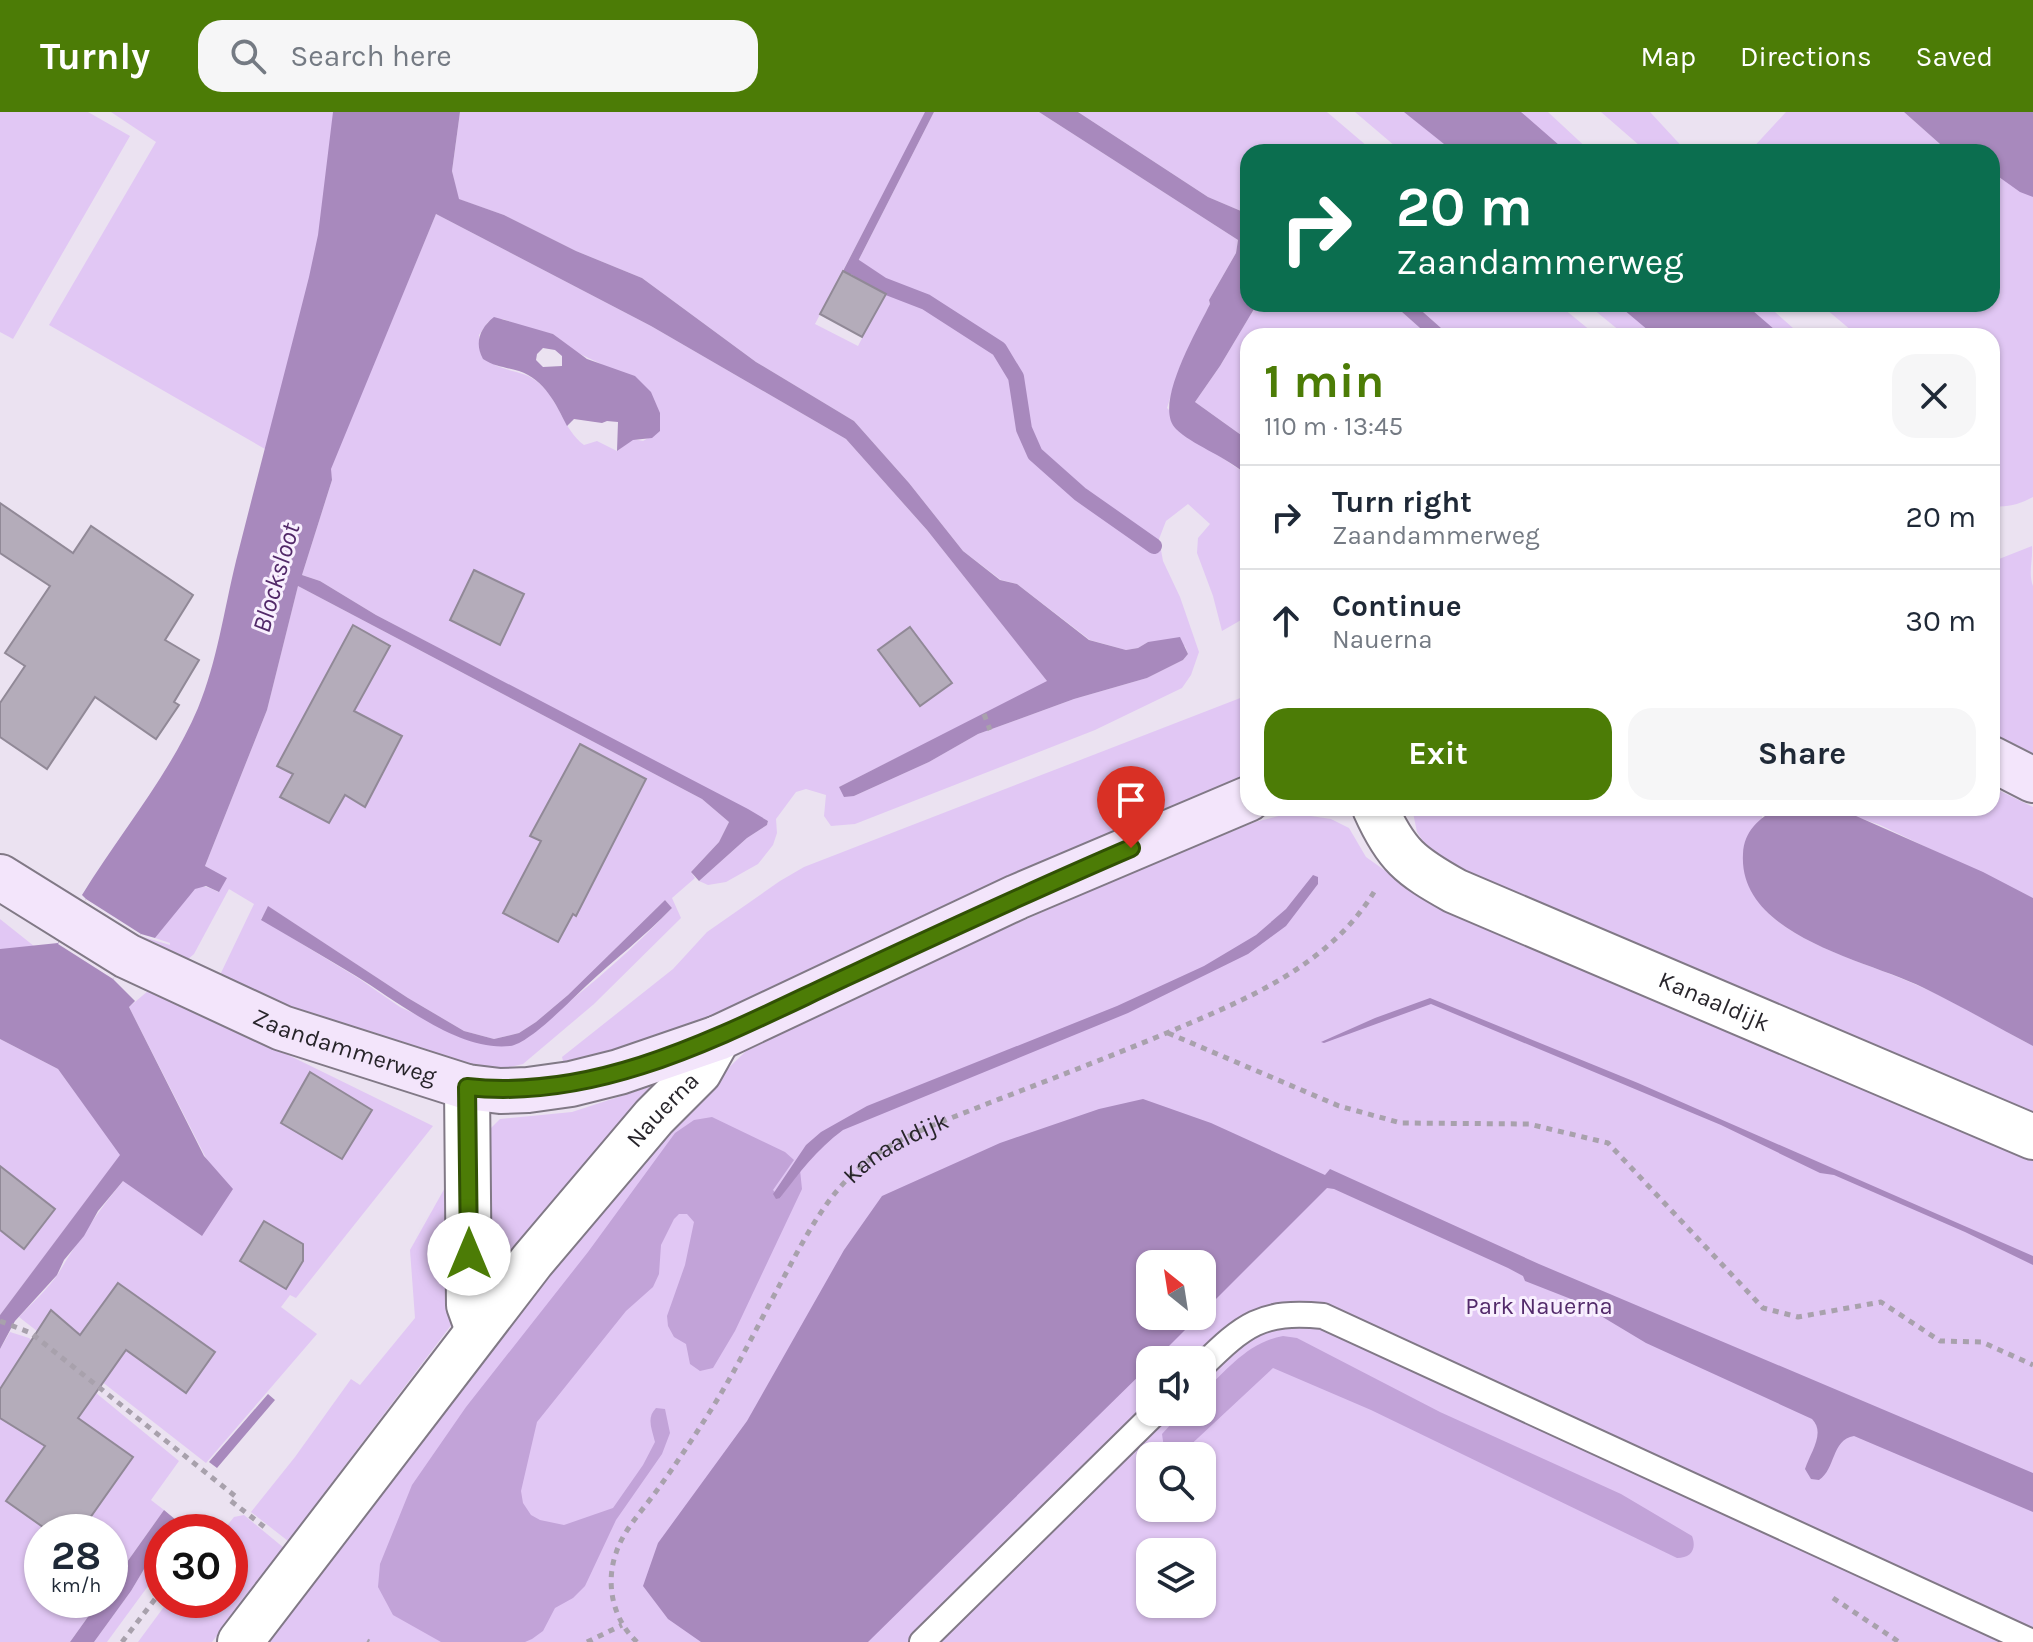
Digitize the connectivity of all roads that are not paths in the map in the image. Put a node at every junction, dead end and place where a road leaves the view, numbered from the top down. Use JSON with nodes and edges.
{"nodes":[{"id":1,"x":2000,"y":763,"type":"edge"},
{"id":2,"x":2033,"y":780,"type":"edge"},
{"id":3,"x":1240,"y":802,"type":"edge"},
{"id":4,"x":1379,"y":816,"type":"edge"},
{"id":5,"x":0,"y":877,"type":"edge"},
{"id":6,"x":718,"y":1038,"type":"junction"},
{"id":7,"x":467,"y":1087,"type":"junction"},
{"id":8,"x":2033,"y":1137,"type":"edge"},
{"id":9,"x":478,"y":1330,"type":"junction"},
{"id":10,"x":1216,"y":1352,"type":"edge"},
{"id":11,"x":1142,"y":1426,"type":"edge"},
{"id":12,"x":240,"y":1642,"type":"edge"},
{"id":13,"x":922,"y":1642,"type":"edge"},
{"id":14,"x":2032,"y":1642,"type":"edge"}],
"edges":[{"from":1,"to":2,"type":"street"},
{"from":3,"to":6,"type":"street"},
{"from":4,"to":8,"type":"street","name":"Kanaaldijk"},
{"from":5,"to":7,"type":"street","name":"Zaandammerweg"},
{"from":6,"to":7,"type":"street","name":"Zaandammerweg"},
{"from":6,"to":9,"type":"street","name":"Nauerna"},
{"from":7,"to":9,"type":"street"},
{"from":9,"to":12,"type":"street","name":"Nauerna"},
{"from":10,"to":14,"type":"lane"},
{"from":11,"to":13,"type":"lane"}]}
